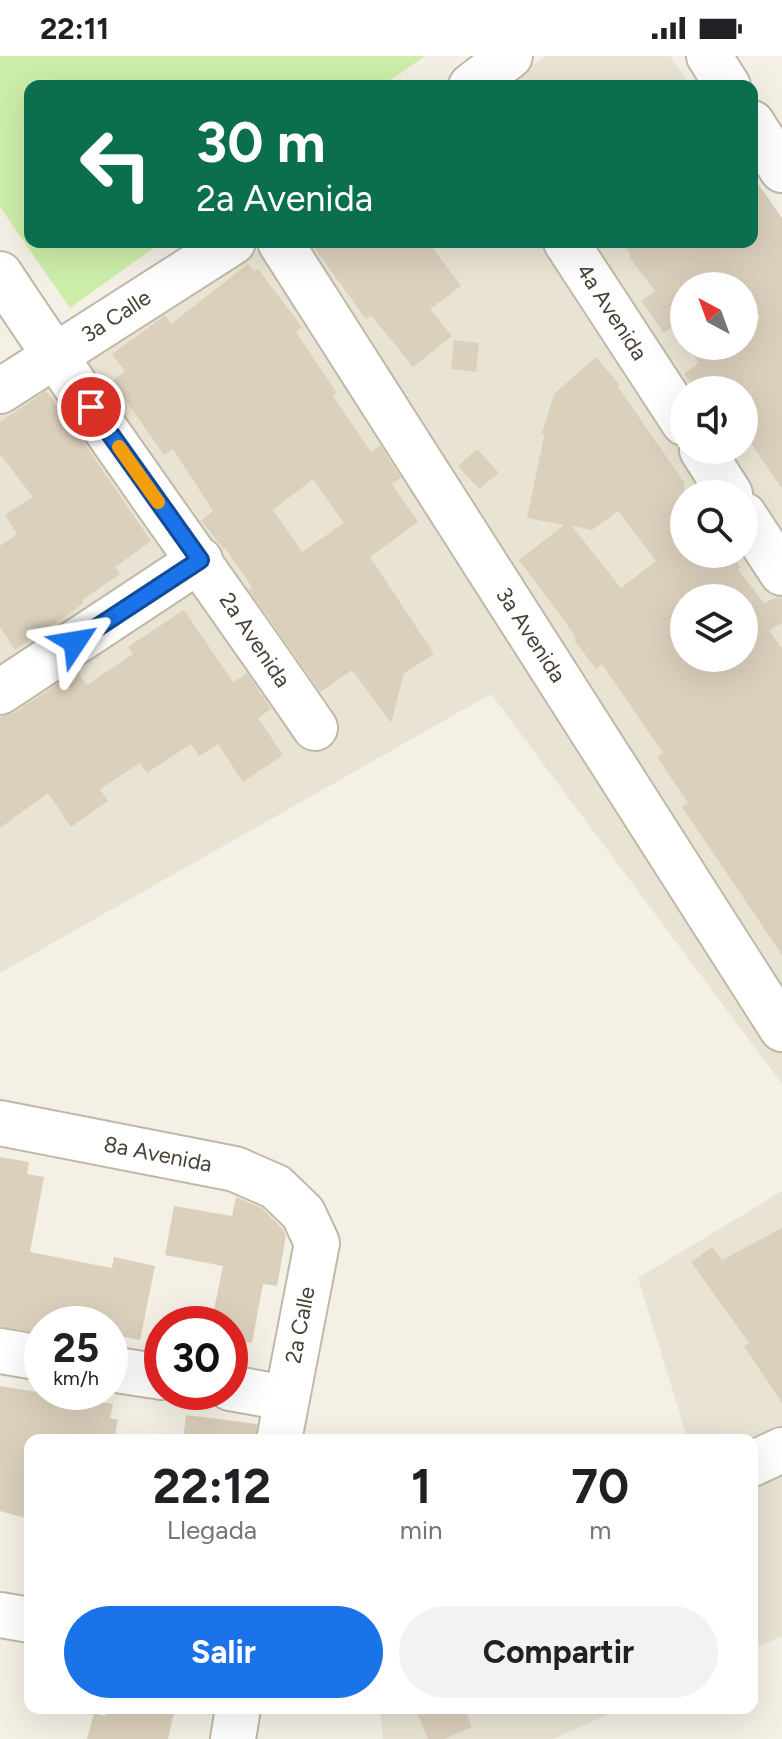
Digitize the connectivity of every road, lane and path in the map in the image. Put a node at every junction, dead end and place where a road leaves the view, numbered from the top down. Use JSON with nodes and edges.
{"nodes":[{"id":1,"x":510,"y":56,"type":"edge"},
{"id":2,"x":709,"y":56,"type":"edge"},
{"id":3,"x":479,"y":80,"type":"edge"},
{"id":4,"x":724,"y":80,"type":"edge"},
{"id":5,"x":758,"y":132,"type":"edge"},
{"id":6,"x":782,"y":170,"type":"edge"},
{"id":7,"x":224,"y":248,"type":"edge"},
{"id":8,"x":284,"y":248,"type":"edge"},
{"id":9,"x":570,"y":248,"type":"edge"},
{"id":10,"x":0,"y":274,"type":"edge"},
{"id":11,"x":54,"y":356,"type":"junction"},
{"id":12,"x":0,"y":391,"type":"edge"},
{"id":13,"x":670,"y":402,"type":"edge"},
{"id":14,"x":758,"y":536,"type":"edge"},
{"id":15,"x":200,"y":560,"type":"junction"},
{"id":16,"x":782,"y":573,"type":"edge"},
{"id":17,"x":0,"y":692,"type":"edge"},
{"id":18,"x":315,"y":728,"type":"dead end"},
{"id":19,"x":782,"y":1029,"type":"edge"},
{"id":20,"x":0,"y":1123,"type":"edge"},
{"id":21,"x":303,"y":1213,"type":"joint"},
{"id":22,"x":0,"y":1351,"type":"edge"},
{"id":23,"x":24,"y":1355,"type":"edge"},
{"id":24,"x":248,"y":1391,"type":"edge"},
{"id":25,"x":286,"y":1398,"type":"junction"},
{"id":26,"x":280,"y":1434,"type":"edge"},
{"id":27,"x":782,"y":1450,"type":"edge"},
{"id":28,"x":758,"y":1461,"type":"edge"},
{"id":29,"x":0,"y":1615,"type":"edge"},
{"id":30,"x":24,"y":1619,"type":"edge"},
{"id":31,"x":237,"y":1714,"type":"edge"},
{"id":32,"x":233,"y":1739,"type":"edge"}],
"edges":[{"from":1,"to":3,"type":"street"},
{"from":2,"to":4,"type":"street"},
{"from":5,"to":6,"type":"street"},
{"from":7,"to":11,"type":"street","name":"3a Calle"},
{"from":8,"to":19,"type":"street","name":"3a Avenida"},
{"from":9,"to":13,"type":"street","name":"4a Avenida"},
{"from":10,"to":11,"type":"street","name":"2a Avenida"},
{"from":11,"to":12,"type":"street","name":"3a Calle"},
{"from":11,"to":15,"type":"street","name":"2a Avenida"},
{"from":14,"to":16,"type":"street"},
{"from":15,"to":17,"type":"street"},
{"from":15,"to":18,"type":"street","name":"2a Avenida"},
{"from":20,"to":21,"type":"street","name":"8a Avenida"},
{"from":21,"to":25,"type":"street","name":"2a Calle"},
{"from":22,"to":23,"type":"street"},
{"from":24,"to":25,"type":"street"},
{"from":25,"to":26,"type":"street","name":"2a Calle"},
{"from":27,"to":28,"type":"street"},
{"from":29,"to":30,"type":"street"},
{"from":31,"to":32,"type":"street"}]}
